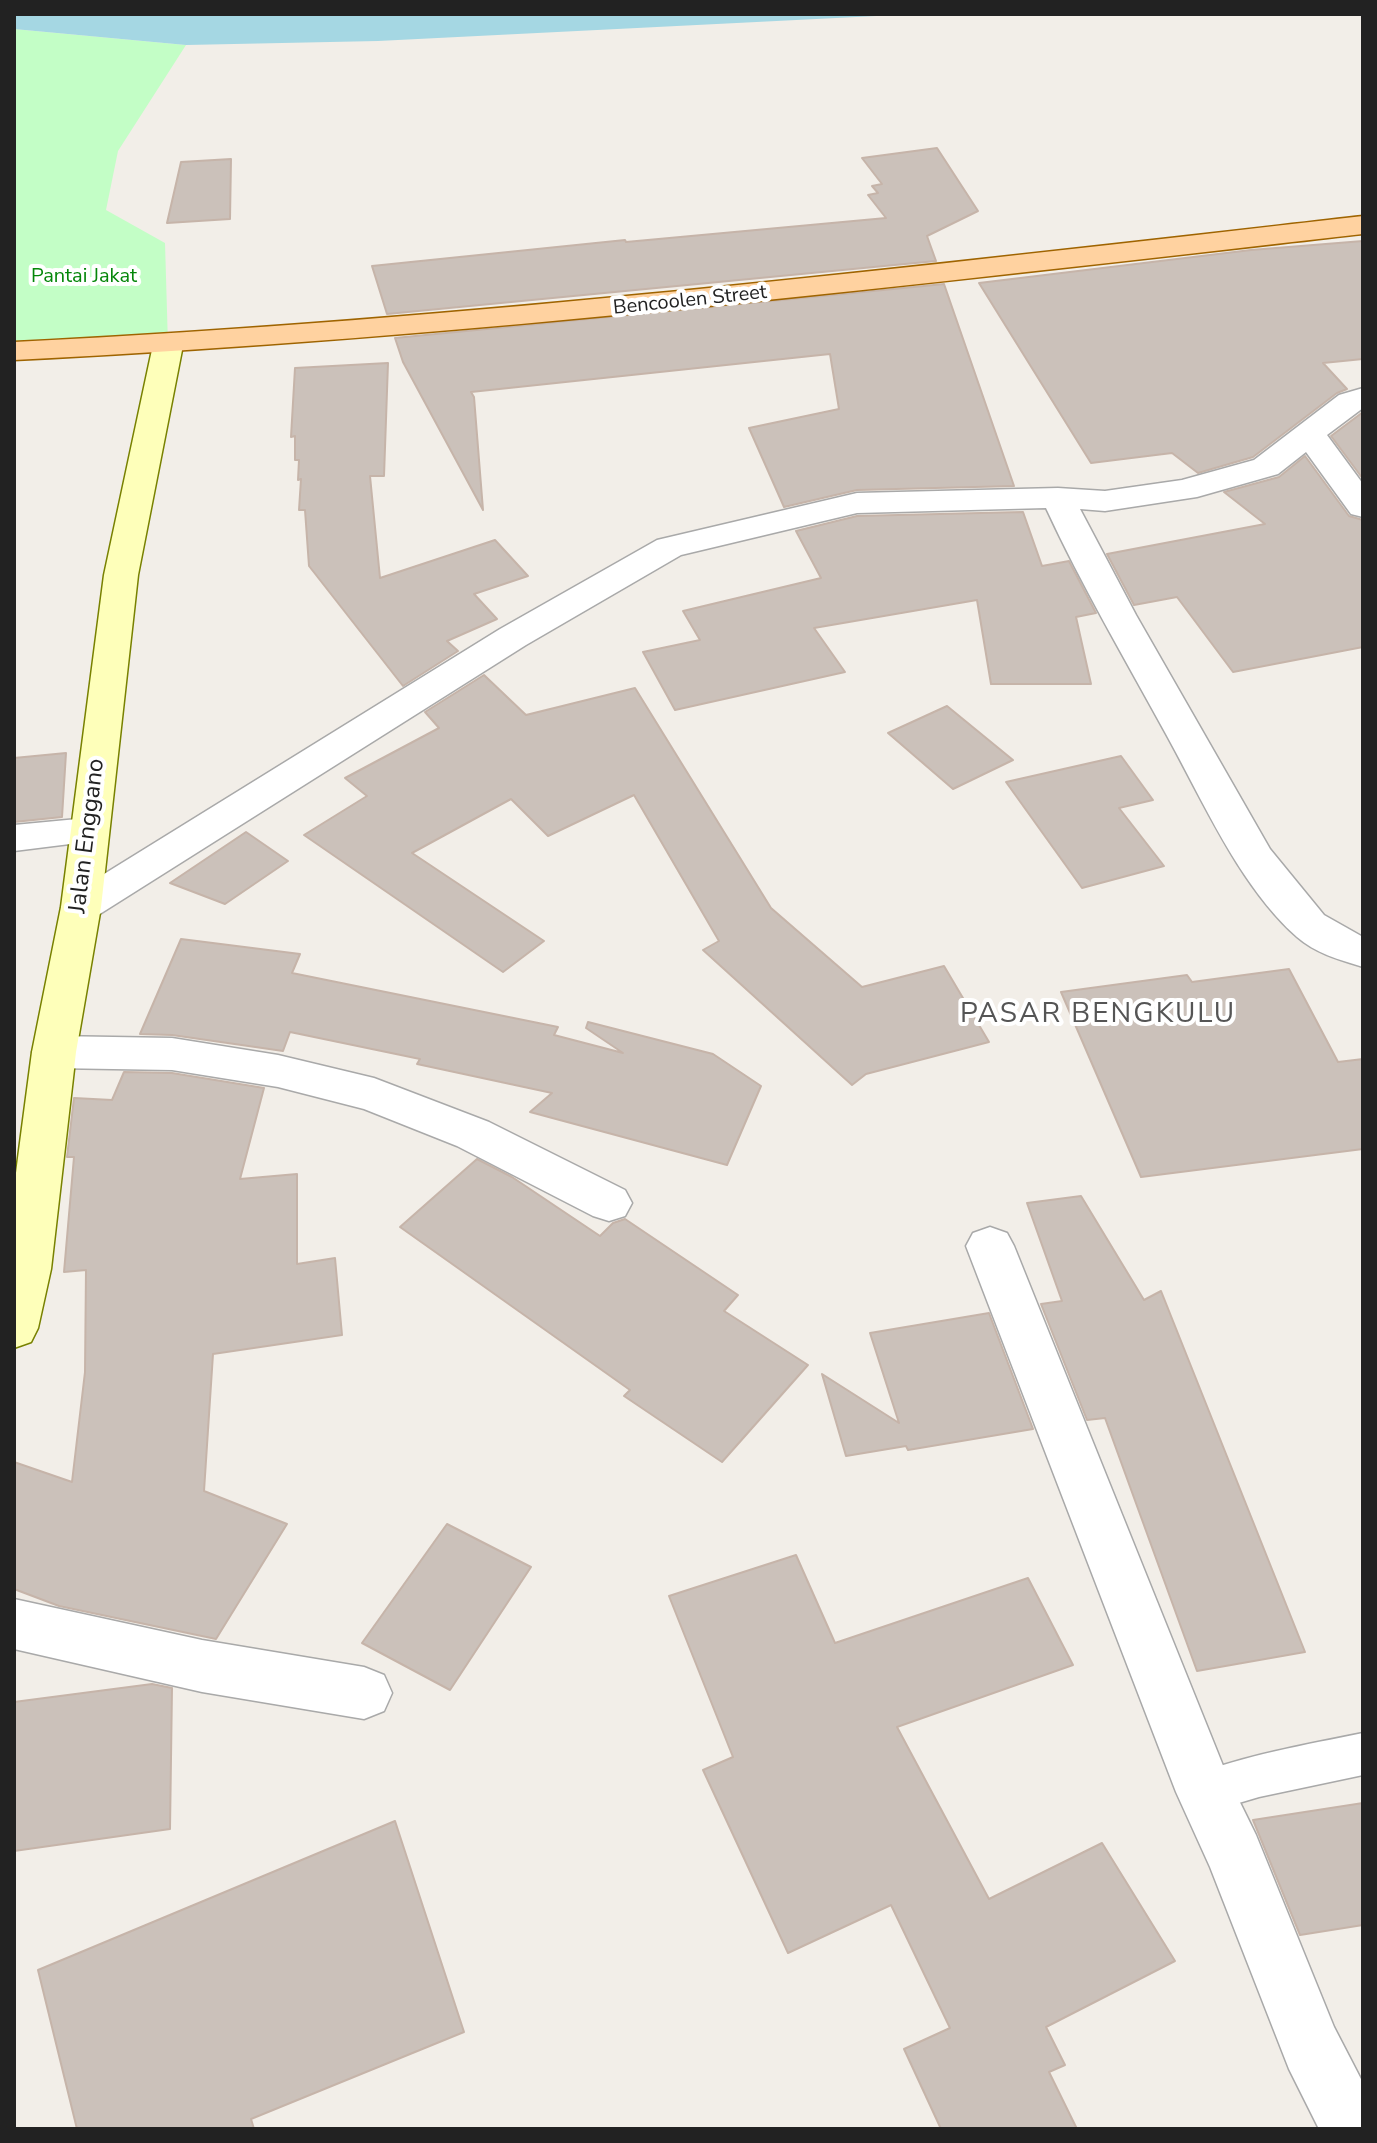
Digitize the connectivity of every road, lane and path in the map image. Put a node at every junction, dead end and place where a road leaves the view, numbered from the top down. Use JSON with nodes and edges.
{"nodes":[{"id":1,"x":1363,"y":225,"type":"edge"},
{"id":2,"x":168,"y":345,"type":"junction"},
{"id":3,"x":14,"y":351,"type":"edge"},
{"id":4,"x":1363,"y":397,"type":"edge"},
{"id":5,"x":1310,"y":434,"type":"junction"},
{"id":6,"x":1058,"y":498,"type":"junction"},
{"id":7,"x":1363,"y":507,"type":"edge"},
{"id":8,"x":88,"y":831,"type":"junction"},
{"id":9,"x":14,"y":838,"type":"edge"},
{"id":10,"x":81,"y":907,"type":"junction"},
{"id":11,"x":1363,"y":952,"type":"edge"},
{"id":12,"x":54,"y":1052,"type":"junction"},
{"id":13,"x":609,"y":1203,"type":"dead end"},
{"id":14,"x":990,"y":1246,"type":"dead end"},
{"id":15,"x":14,"y":1328,"type":"edge"},
{"id":16,"x":14,"y":1624,"type":"edge"},
{"id":17,"x":364,"y":1693,"type":"dead end"},
{"id":18,"x":1363,"y":1754,"type":"edge"},
{"id":19,"x":1205,"y":1792,"type":"junction"},
{"id":20,"x":1353,"y":2129,"type":"edge"}],
"edges":[{"from":1,"to":2,"type":"main road","name":"Bencoolen Street"},
{"from":2,"to":3,"type":"main road","name":"Bencoolen Street"},
{"from":2,"to":8,"type":"street","name":"Jalan Enggano"},
{"from":4,"to":5,"type":"street"},
{"from":5,"to":6,"type":"street"},
{"from":5,"to":7,"type":"street"},
{"from":6,"to":10,"type":"street"},
{"from":6,"to":11,"type":"street"},
{"from":8,"to":9,"type":"street"},
{"from":8,"to":10,"type":"street","name":"Jalan Enggano"},
{"from":10,"to":12,"type":"street","name":"Jalan Enggano"},
{"from":12,"to":13,"type":"street"},
{"from":12,"to":15,"type":"street","name":"Jalan Enggano"},
{"from":14,"to":19,"type":"street"},
{"from":16,"to":17,"type":"street"},
{"from":18,"to":19,"type":"lane"},
{"from":19,"to":20,"type":"street"}]}
